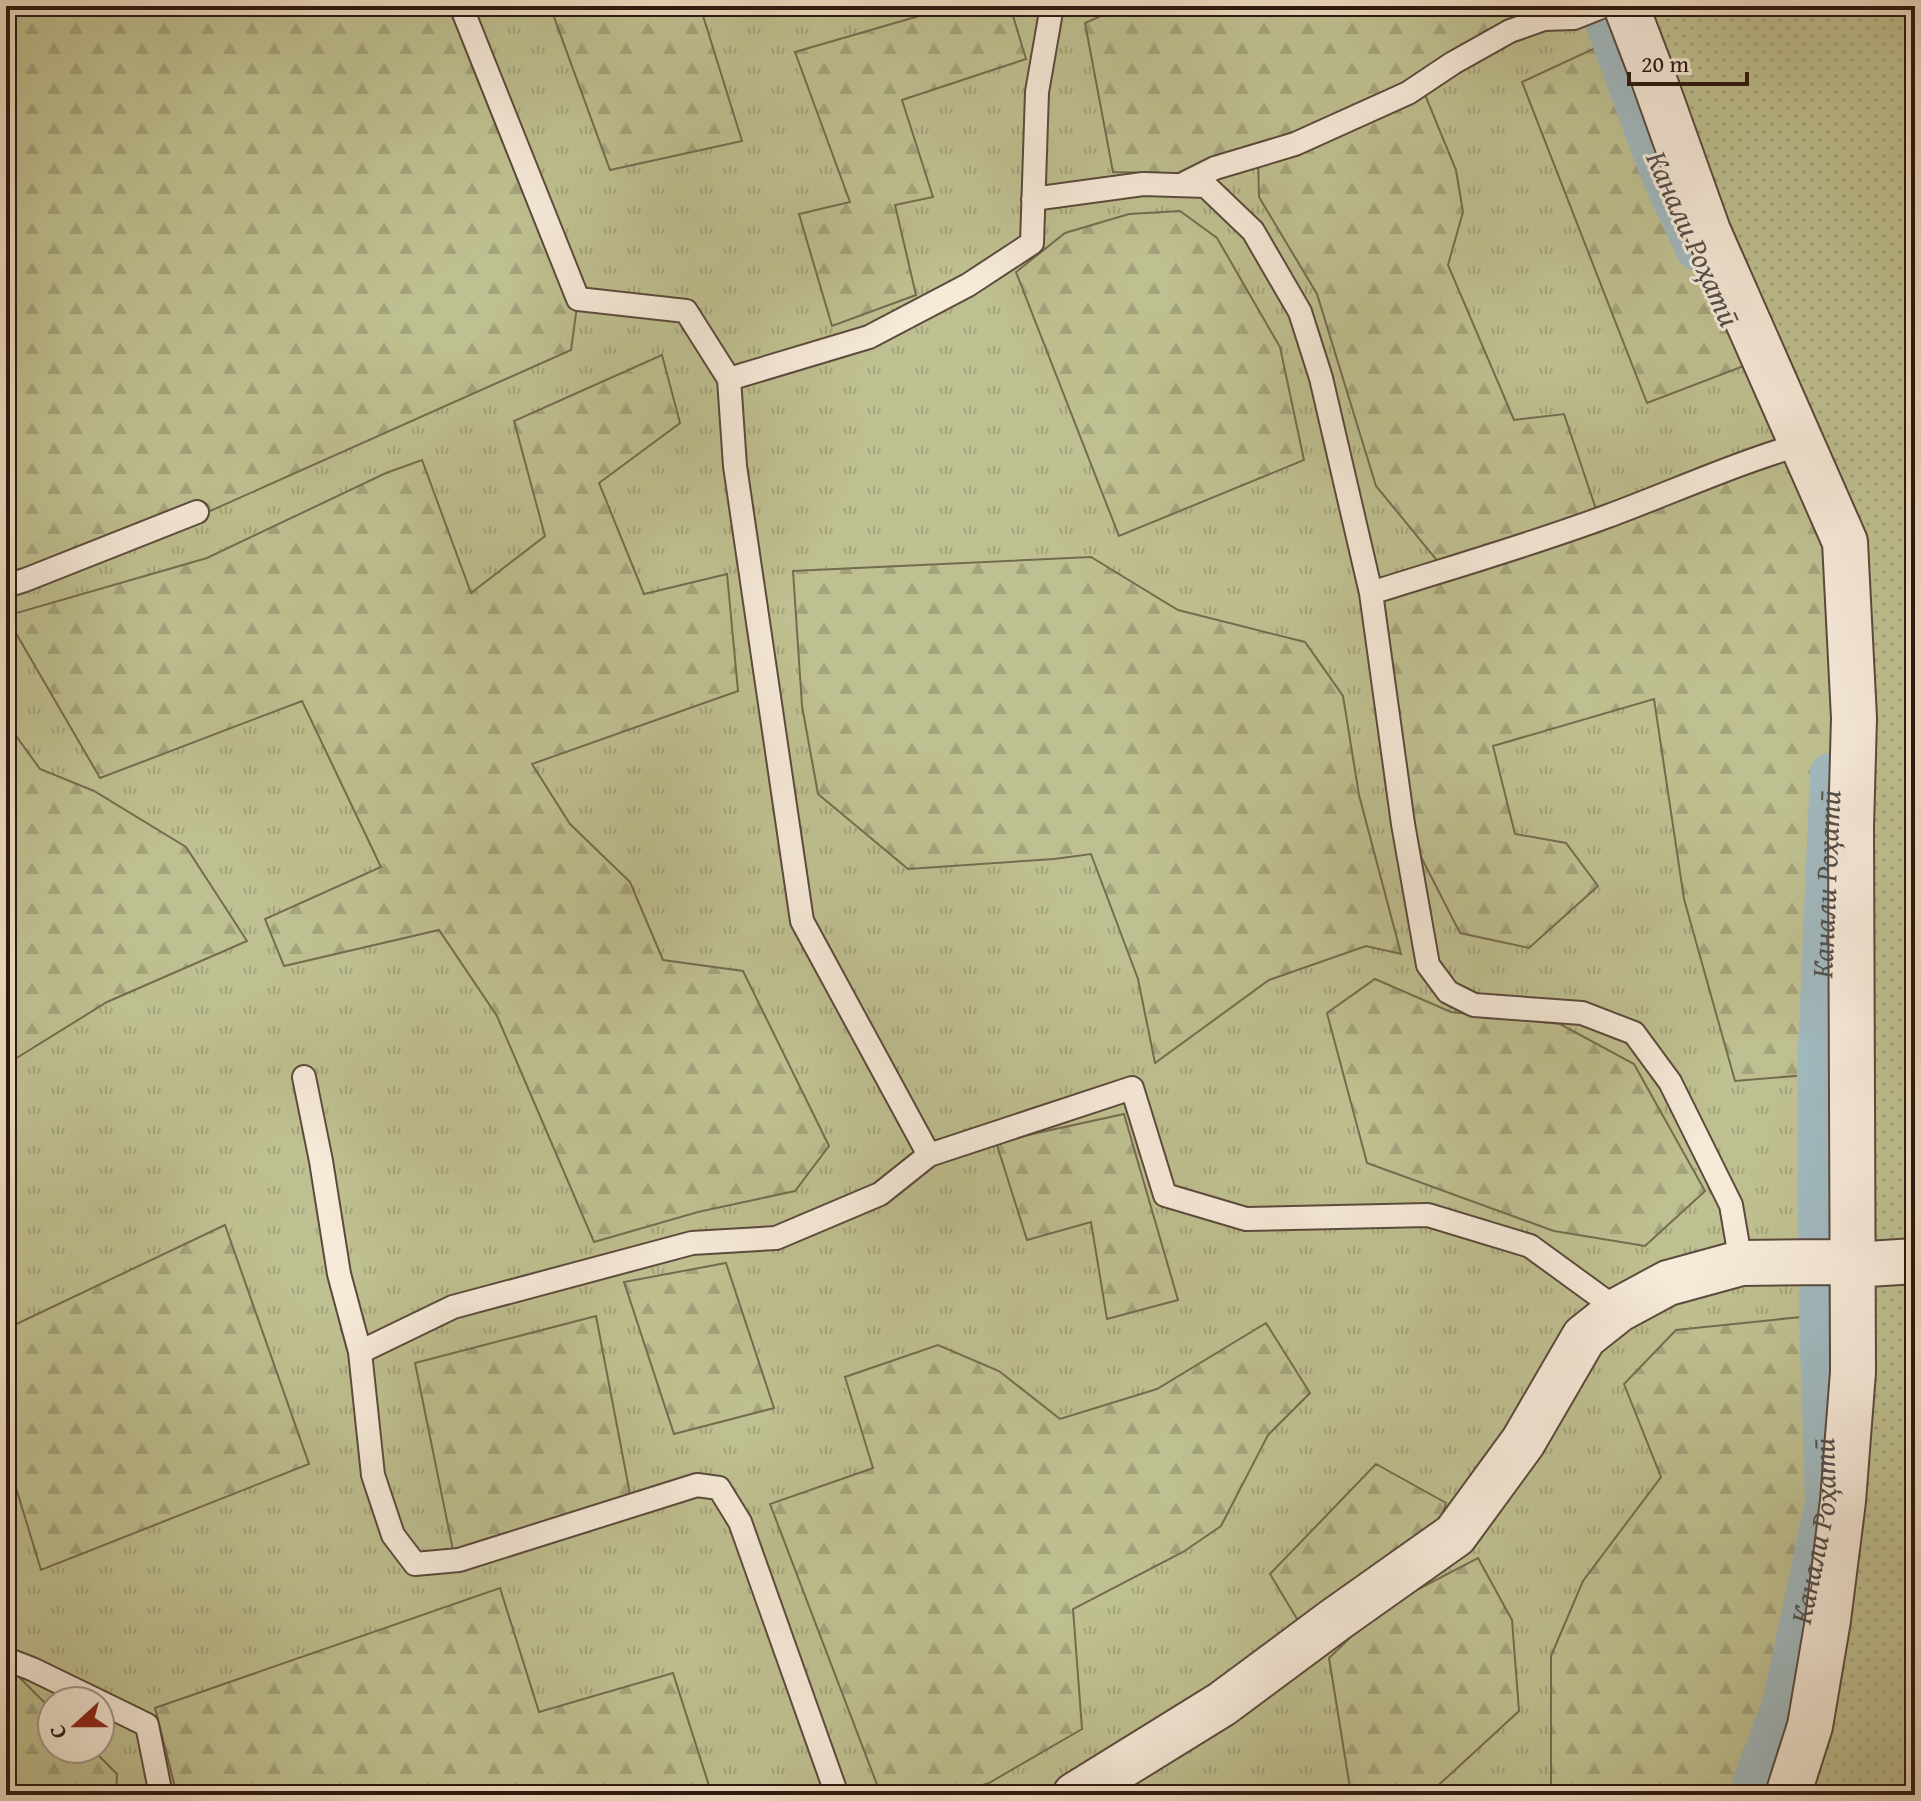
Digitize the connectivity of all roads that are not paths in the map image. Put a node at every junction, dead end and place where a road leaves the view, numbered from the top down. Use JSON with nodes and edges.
{"nodes":[{"id":1,"x":461,"y":6,"type":"edge"},
{"id":2,"x":1052,"y":6,"type":"edge"},
{"id":3,"x":1604,"y":6,"type":"edge"},
{"id":4,"x":1626,"y":6,"type":"edge"},
{"id":5,"x":1181,"y":184,"type":"junction"},
{"id":6,"x":1033,"y":199,"type":"junction"},
{"id":7,"x":729,"y":379,"type":"junction"},
{"id":8,"x":1786,"y":449,"type":"junction"},
{"id":9,"x":197,"y":512,"type":"dead end"},
{"id":10,"x":6,"y":586,"type":"edge"},
{"id":11,"x":1371,"y":593,"type":"junction"},
{"id":12,"x":304,"y":1077,"type":"dead end"},
{"id":13,"x":929,"y":1155,"type":"junction"},
{"id":14,"x":1915,"y":1261,"type":"edge"},
{"id":15,"x":1751,"y":1262,"type":"junction"},
{"id":16,"x":1842,"y":1263,"type":"junction"},
{"id":17,"x":1618,"y":1310,"type":"junction"},
{"id":18,"x":360,"y":1352,"type":"junction"},
{"id":19,"x":6,"y":1659,"type":"edge"},
{"id":20,"x":64,"y":1685,"type":"edge"},
{"id":21,"x":116,"y":1710,"type":"edge"},
{"id":22,"x":161,"y":1795,"type":"edge"},
{"id":23,"x":837,"y":1795,"type":"edge"},
{"id":24,"x":1075,"y":1795,"type":"edge"},
{"id":25,"x":1788,"y":1795,"type":"edge"}],
"edges":[{"from":1,"to":7,"type":"lane"},
{"from":2,"to":6,"type":"lane"},
{"from":3,"to":5,"type":"lane"},
{"from":4,"to":8,"type":"street"},
{"from":5,"to":6,"type":"lane"},
{"from":5,"to":11,"type":"lane"},
{"from":6,"to":7,"type":"lane"},
{"from":7,"to":13,"type":"lane"},
{"from":8,"to":11,"type":"lane"},
{"from":8,"to":16,"type":"street"},
{"from":9,"to":10,"type":"lane"},
{"from":11,"to":15,"type":"lane"},
{"from":12,"to":18,"type":"lane"},
{"from":13,"to":17,"type":"lane"},
{"from":13,"to":18,"type":"lane"},
{"from":14,"to":16,"type":"street"},
{"from":15,"to":16,"type":"street"},
{"from":15,"to":17,"type":"street"},
{"from":16,"to":25,"type":"street"},
{"from":17,"to":24,"type":"street"},
{"from":18,"to":23,"type":"lane"},
{"from":19,"to":20,"type":"lane"},
{"from":21,"to":22,"type":"lane"}]}
